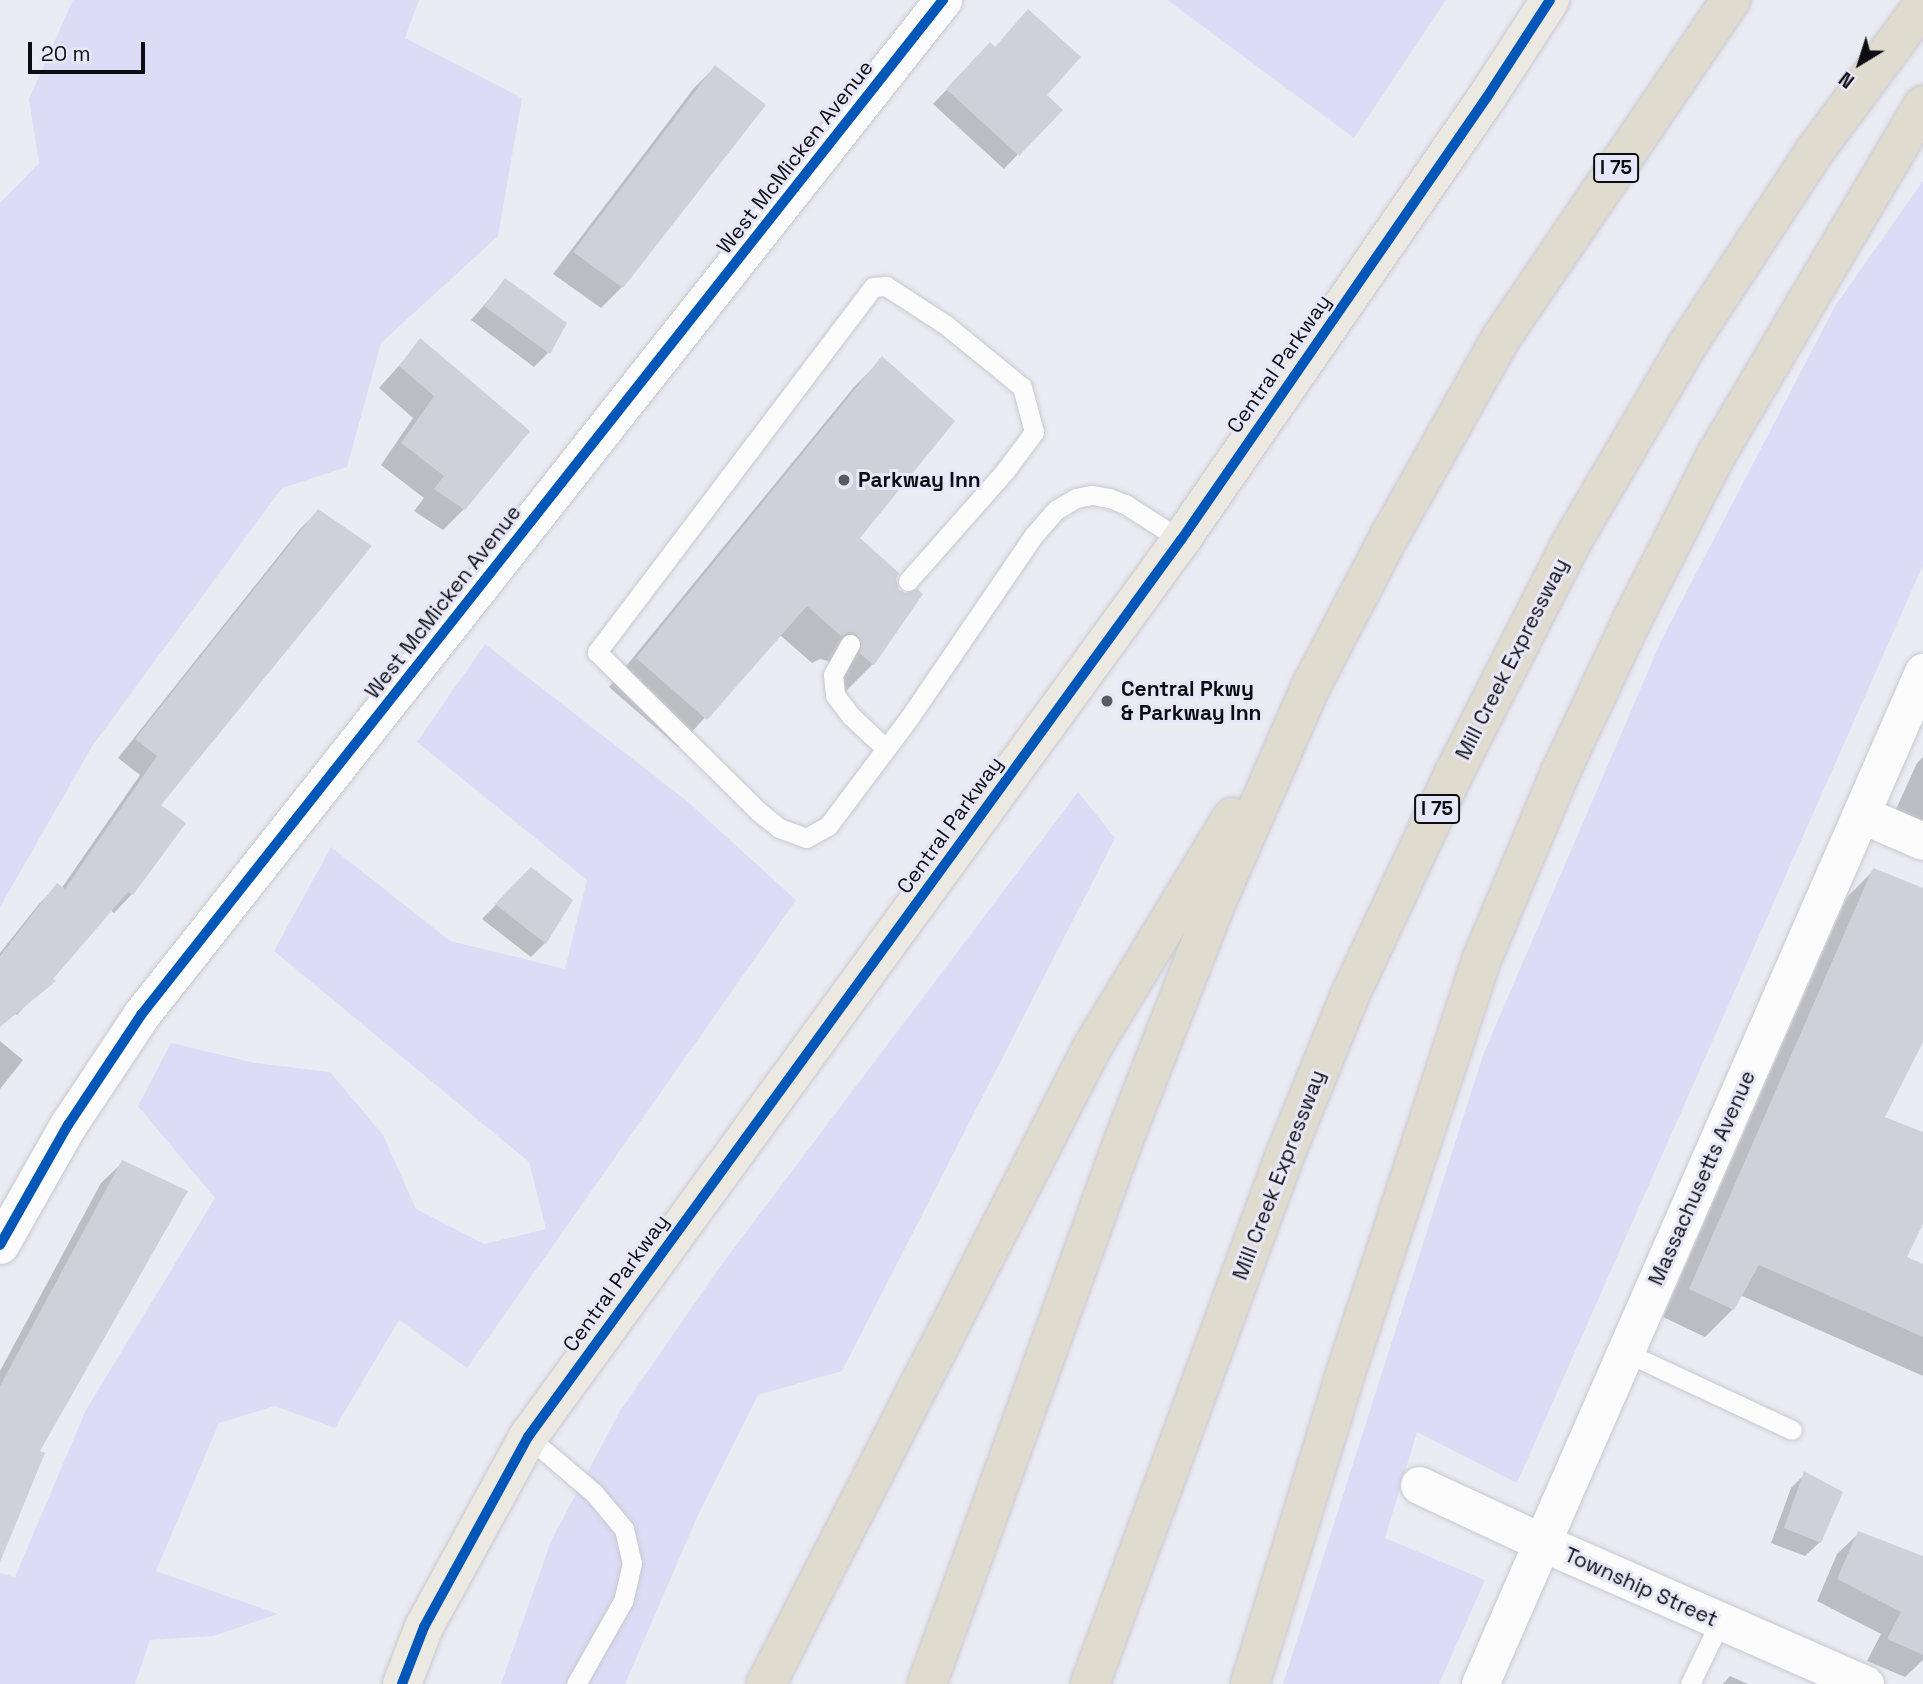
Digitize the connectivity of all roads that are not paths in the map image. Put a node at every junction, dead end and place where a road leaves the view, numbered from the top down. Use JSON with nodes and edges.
{"nodes":[{"id":1,"x":943,"y":0,"type":"edge"},
{"id":2,"x":1550,"y":0,"type":"edge"},
{"id":3,"x":1731,"y":0,"type":"edge"},
{"id":4,"x":1923,"y":5,"type":"edge"},
{"id":5,"x":1923,"y":105,"type":"edge"},
{"id":6,"x":1181,"y":540,"type":"junction"},
{"id":7,"x":908,"y":581,"type":"dead end"},
{"id":8,"x":850,"y":644,"type":"dead end"},
{"id":9,"x":1923,"y":672,"type":"edge"},
{"id":10,"x":1311,"y":686,"type":"junction"},
{"id":11,"x":886,"y":749,"type":"junction"},
{"id":12,"x":1863,"y":815,"type":"junction"},
{"id":13,"x":1923,"y":841,"type":"edge"},
{"id":14,"x":0,"y":1245,"type":"edge"},
{"id":15,"x":1625,"y":1352,"type":"junction"},
{"id":16,"x":1792,"y":1430,"type":"dead end"},
{"id":17,"x":528,"y":1437,"type":"junction"},
{"id":18,"x":1419,"y":1485,"type":"dead end"},
{"id":19,"x":1541,"y":1542,"type":"junction"},
{"id":20,"x":1720,"y":1622,"type":"junction"},
{"id":21,"x":402,"y":1684,"type":"edge"},
{"id":22,"x":576,"y":1684,"type":"edge"},
{"id":23,"x":766,"y":1684,"type":"edge"},
{"id":24,"x":927,"y":1684,"type":"edge"},
{"id":25,"x":1090,"y":1684,"type":"edge"},
{"id":26,"x":1250,"y":1684,"type":"edge"},
{"id":27,"x":1480,"y":1684,"type":"edge"},
{"id":28,"x":1690,"y":1684,"type":"edge"},
{"id":29,"x":1865,"y":1684,"type":"edge"}],
"edges":[{"from":1,"to":14,"type":"street","name":"West McMicken Avenue"},
{"from":2,"to":6,"type":"main road","name":"Central Parkway"},
{"from":3,"to":10,"type":"highway","number":"I 75"},
{"from":4,"to":25,"type":"highway","name":"Mill Creek Expressway","number":"I 75"},
{"from":5,"to":26,"type":"highway"},
{"from":6,"to":11,"type":"lane"},
{"from":6,"to":17,"type":"main road","name":"Central Parkway"},
{"from":7,"to":11,"type":"lane"},
{"from":8,"to":11,"type":"lane"},
{"from":9,"to":12,"type":"street","name":"Massachusetts Avenue"},
{"from":10,"to":23,"type":"highway"},
{"from":10,"to":24,"type":"highway","number":"I 75"},
{"from":12,"to":13,"type":"street"},
{"from":12,"to":15,"type":"street","name":"Massachusetts Avenue"},
{"from":15,"to":16,"type":"lane"},
{"from":15,"to":19,"type":"street","name":"Massachusetts Avenue"},
{"from":17,"to":21,"type":"main road","name":"Central Parkway"},
{"from":17,"to":22,"type":"lane"},
{"from":18,"to":19,"type":"street","name":"Township Street"},
{"from":19,"to":20,"type":"street","name":"Township Street"},
{"from":19,"to":27,"type":"street","name":"Massachusetts Avenue"},
{"from":20,"to":28,"type":"lane"},
{"from":20,"to":29,"type":"street","name":"Township Street"}]}
